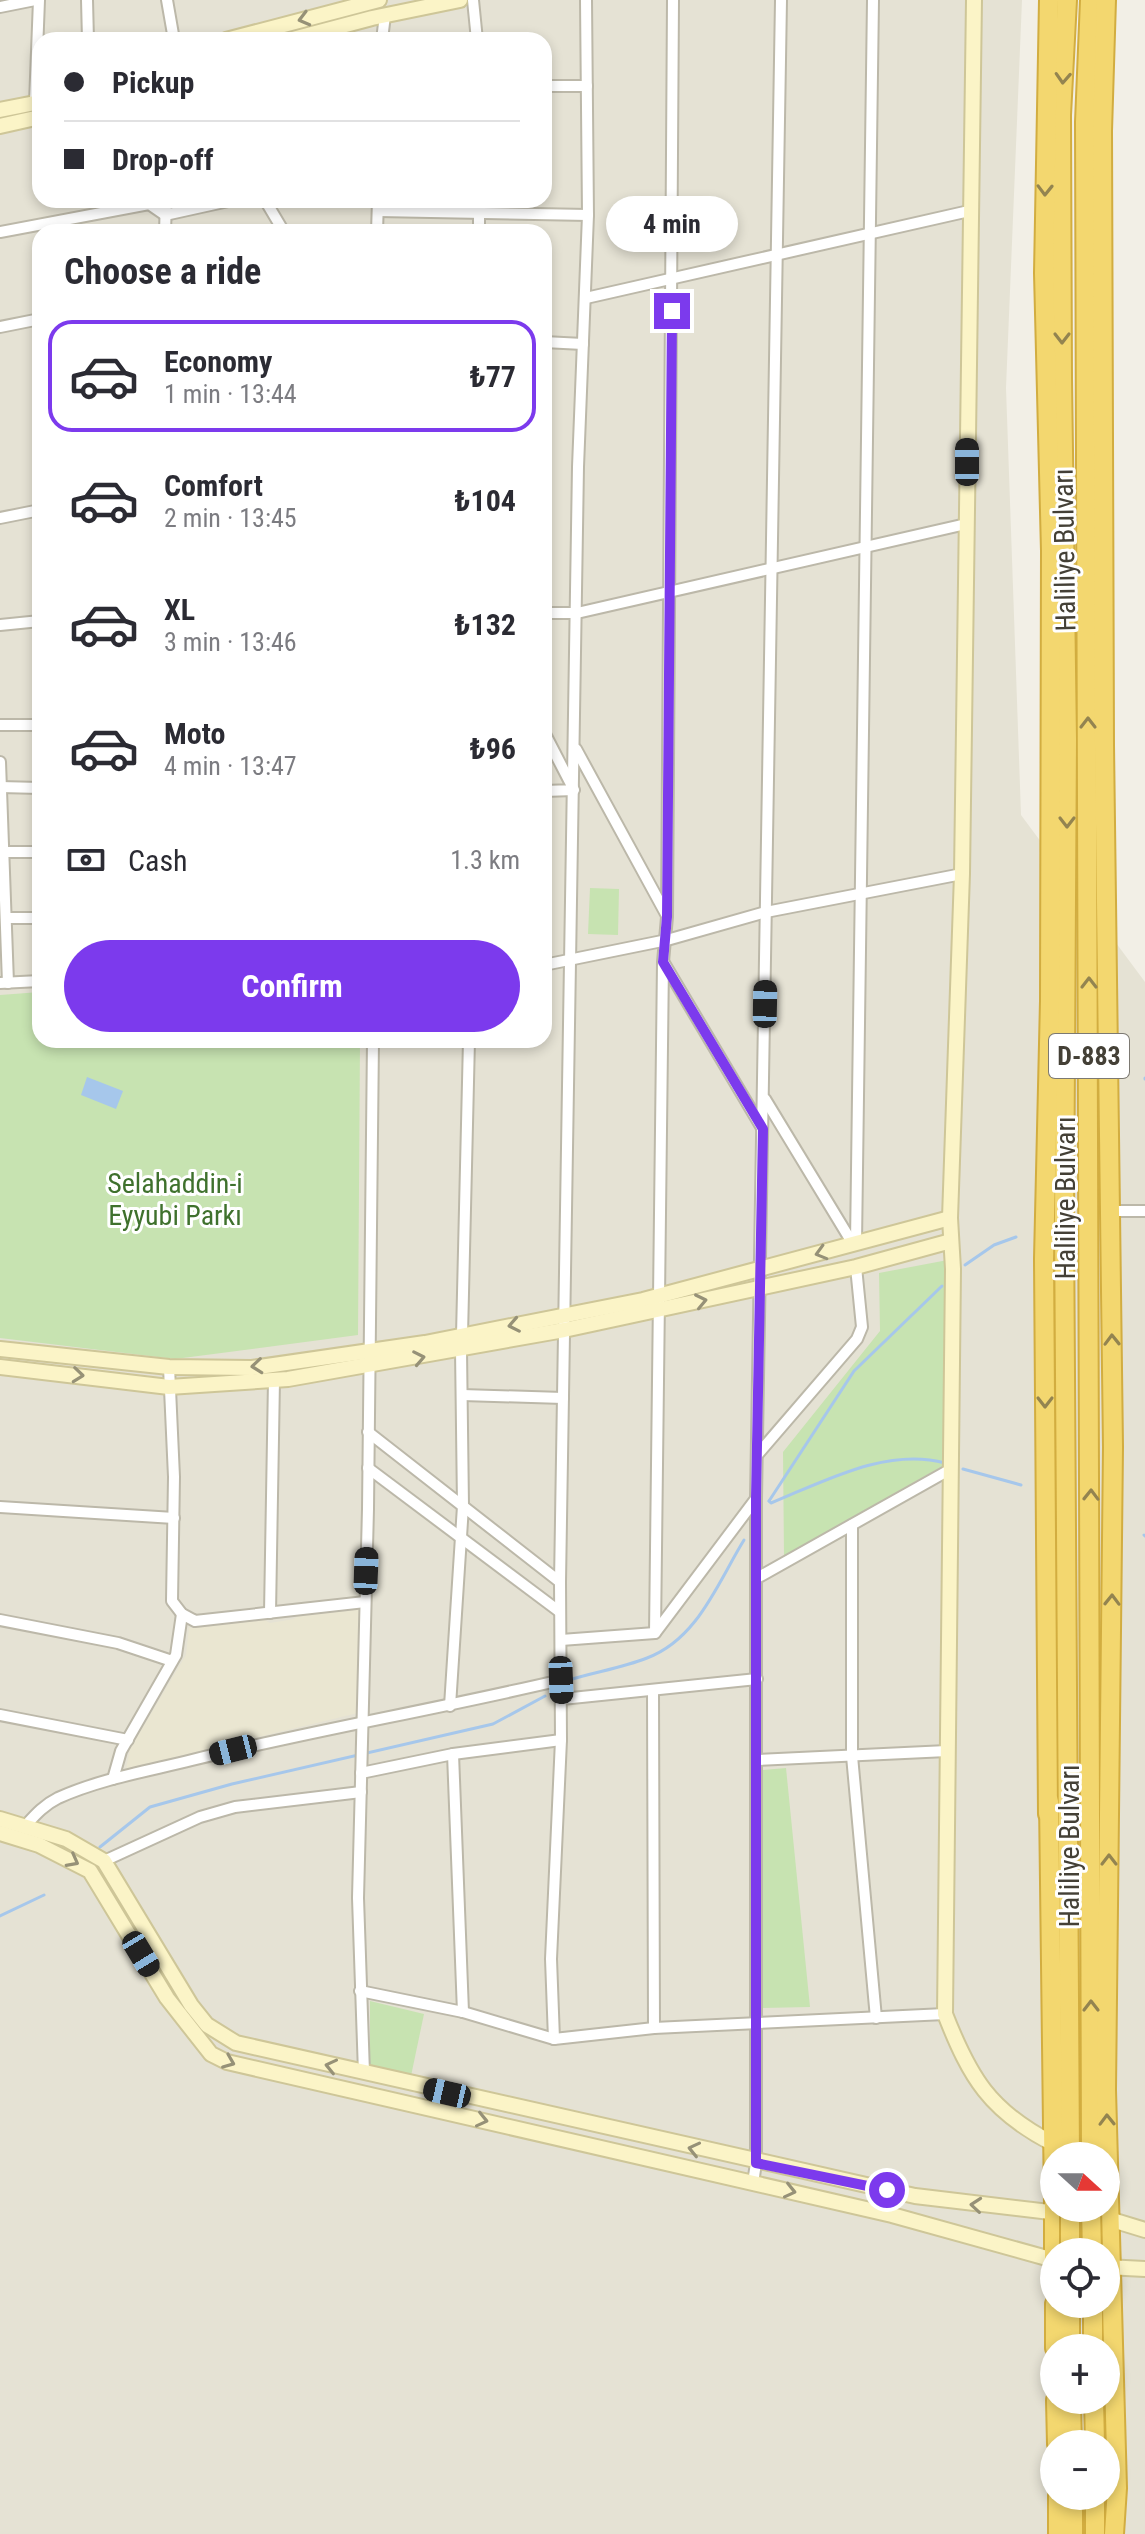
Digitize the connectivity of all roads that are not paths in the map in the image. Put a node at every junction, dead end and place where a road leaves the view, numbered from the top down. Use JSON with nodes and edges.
{"nodes":[{"id":1,"x":37,"y":0,"type":"edge"},
{"id":2,"x":87,"y":0,"type":"edge"},
{"id":3,"x":167,"y":0,"type":"edge"},
{"id":4,"x":379,"y":0,"type":"edge"},
{"id":5,"x":460,"y":0,"type":"edge"},
{"id":6,"x":473,"y":0,"type":"edge"},
{"id":7,"x":586,"y":0,"type":"edge"},
{"id":8,"x":673,"y":0,"type":"edge"},
{"id":9,"x":781,"y":0,"type":"edge"},
{"id":10,"x":873,"y":0,"type":"edge"},
{"id":11,"x":974,"y":0,"type":"edge"},
{"id":12,"x":1049,"y":0,"type":"edge"},
{"id":13,"x":1067,"y":0,"type":"edge"},
{"id":14,"x":1090,"y":0,"type":"edge"},
{"id":15,"x":1106,"y":0,"type":"edge"},
{"id":16,"x":361,"y":2,"type":"edge"},
{"id":17,"x":0,"y":7,"type":"edge"},
{"id":18,"x":385,"y":15,"type":"junction"},
{"id":19,"x":37,"y":32,"type":"edge"},
{"id":20,"x":88,"y":32,"type":"edge"},
{"id":21,"x":173,"y":32,"type":"edge"},
{"id":22,"x":254,"y":32,"type":"edge"},
{"id":23,"x":320,"y":32,"type":"edge"},
{"id":24,"x":383,"y":32,"type":"edge"},
{"id":25,"x":476,"y":32,"type":"edge"},
{"id":26,"x":552,"y":86,"type":"edge"},
{"id":27,"x":587,"y":86,"type":"junction"},
{"id":28,"x":32,"y":107,"type":"edge"},
{"id":29,"x":0,"y":110,"type":"edge"},
{"id":30,"x":32,"y":110,"type":"edge"},
{"id":31,"x":0,"y":126,"type":"edge"},
{"id":32,"x":128,"y":208,"type":"edge"},
{"id":33,"x":155,"y":208,"type":"edge"},
{"id":34,"x":165,"y":208,"type":"edge"},
{"id":35,"x":197,"y":208,"type":"edge"},
{"id":36,"x":412,"y":208,"type":"edge"},
{"id":37,"x":479,"y":208,"type":"edge"},
{"id":38,"x":969,"y":211,"type":"junction"},
{"id":39,"x":479,"y":214,"type":"junction"},
{"id":40,"x":165,"y":215,"type":"junction"},
{"id":41,"x":588,"y":215,"type":"junction"},
{"id":42,"x":43,"y":224,"type":"edge"},
{"id":43,"x":165,"y":224,"type":"edge"},
{"id":44,"x":479,"y":224,"type":"edge"},
{"id":45,"x":32,"y":226,"type":"edge"},
{"id":46,"x":0,"y":232,"type":"edge"},
{"id":47,"x":868,"y":234,"type":"junction"},
{"id":48,"x":775,"y":256,"type":"junction"},
{"id":49,"x":672,"y":280,"type":"junction"},
{"id":50,"x":586,"y":298,"type":"junction"},
{"id":51,"x":32,"y":321,"type":"edge"},
{"id":52,"x":0,"y":327,"type":"edge"},
{"id":53,"x":552,"y":342,"type":"edge"},
{"id":54,"x":583,"y":344,"type":"junction"},
{"id":55,"x":32,"y":512,"type":"edge"},
{"id":56,"x":0,"y":518,"type":"edge"},
{"id":57,"x":966,"y":524,"type":"junction"},
{"id":58,"x":866,"y":545,"type":"junction"},
{"id":59,"x":770,"y":568,"type":"junction"},
{"id":60,"x":669,"y":589,"type":"junction"},
{"id":61,"x":552,"y":613,"type":"edge"},
{"id":62,"x":577,"y":613,"type":"junction"},
{"id":63,"x":32,"y":622,"type":"edge"},
{"id":64,"x":0,"y":625,"type":"edge"},
{"id":65,"x":0,"y":725,"type":"edge"},
{"id":66,"x":32,"y":725,"type":"edge"},
{"id":67,"x":552,"y":747,"type":"edge"},
{"id":68,"x":575,"y":747,"type":"junction"},
{"id":69,"x":0,"y":762,"type":"edge"},
{"id":70,"x":0,"y":787,"type":"edge"},
{"id":71,"x":32,"y":788,"type":"edge"},
{"id":72,"x":574,"y":790,"type":"junction"},
{"id":73,"x":552,"y":791,"type":"edge"},
{"id":74,"x":2,"y":852,"type":"edge"},
{"id":75,"x":32,"y":852,"type":"edge"},
{"id":76,"x":962,"y":874,"type":"junction"},
{"id":77,"x":860,"y":893,"type":"junction"},
{"id":78,"x":766,"y":912,"type":"junction"},
{"id":79,"x":667,"y":917,"type":"junction"},
{"id":80,"x":7,"y":918,"type":"junction"},
{"id":81,"x":32,"y":918,"type":"edge"},
{"id":82,"x":667,"y":940,"type":"junction"},
{"id":83,"x":571,"y":958,"type":"junction"},
{"id":84,"x":663,"y":962,"type":"junction"},
{"id":85,"x":552,"y":963,"type":"edge"},
{"id":86,"x":32,"y":981,"type":"edge"},
{"id":87,"x":4,"y":983,"type":"edge"},
{"id":88,"x":1106,"y":986,"type":"junction"},
{"id":89,"x":1050,"y":1001,"type":"junction"},
{"id":90,"x":373,"y":1048,"type":"edge"},
{"id":91,"x":469,"y":1048,"type":"edge"},
{"id":92,"x":764,"y":1097,"type":"junction"},
{"id":93,"x":763,"y":1129,"type":"junction"},
{"id":94,"x":1111,"y":1211,"type":"junction"},
{"id":95,"x":1145,"y":1211,"type":"edge"},
{"id":96,"x":1089,"y":1217,"type":"junction"},
{"id":97,"x":950,"y":1218,"type":"junction"},
{"id":98,"x":1064,"y":1219,"type":"junction"},
{"id":99,"x":951,"y":1241,"type":"junction"},
{"id":100,"x":854,"y":1243,"type":"junction"},
{"id":101,"x":856,"y":1267,"type":"junction"},
{"id":102,"x":760,"y":1271,"type":"junction"},
{"id":103,"x":761,"y":1288,"type":"junction"},
{"id":104,"x":660,"y":1303,"type":"junction"},
{"id":105,"x":565,"y":1323,"type":"junction"},
{"id":106,"x":462,"y":1342,"type":"junction"},
{"id":107,"x":0,"y":1349,"type":"edge"},
{"id":108,"x":368,"y":1349,"type":"junction"},
{"id":109,"x":0,"y":1367,"type":"edge"},
{"id":110,"x":169,"y":1367,"type":"junction"},
{"id":111,"x":369,"y":1367,"type":"junction"},
{"id":112,"x":274,"y":1380,"type":"junction"},
{"id":113,"x":169,"y":1387,"type":"junction"},
{"id":114,"x":462,"y":1395,"type":"junction"},
{"id":115,"x":563,"y":1398,"type":"junction"},
{"id":116,"x":368,"y":1432,"type":"junction"},
{"id":117,"x":758,"y":1454,"type":"junction"},
{"id":118,"x":368,"y":1468,"type":"junction"},
{"id":119,"x":951,"y":1469,"type":"junction"},
{"id":120,"x":756,"y":1498,"type":"junction"},
{"id":121,"x":463,"y":1506,"type":"junction"},
{"id":122,"x":0,"y":1507,"type":"edge"},
{"id":123,"x":174,"y":1518,"type":"junction"},
{"id":124,"x":852,"y":1525,"type":"junction"},
{"id":125,"x":461,"y":1537,"type":"junction"},
{"id":126,"x":1066,"y":1575,"type":"junction"},
{"id":127,"x":757,"y":1578,"type":"junction"},
{"id":128,"x":1089,"y":1580,"type":"junction"},
{"id":129,"x":560,"y":1582,"type":"junction"},
{"id":130,"x":365,"y":1602,"type":"junction"},
{"id":131,"x":560,"y":1612,"type":"junction"},
{"id":132,"x":270,"y":1613,"type":"junction"},
{"id":133,"x":182,"y":1614,"type":"junction"},
{"id":134,"x":0,"y":1620,"type":"edge"},
{"id":135,"x":655,"y":1633,"type":"junction"},
{"id":136,"x":561,"y":1640,"type":"junction"},
{"id":137,"x":172,"y":1661,"type":"junction"},
{"id":138,"x":757,"y":1679,"type":"junction"},
{"id":139,"x":561,"y":1680,"type":"junction"},
{"id":140,"x":653,"y":1691,"type":"junction"},
{"id":141,"x":562,"y":1699,"type":"junction"},
{"id":142,"x":450,"y":1706,"type":"junction"},
{"id":143,"x":0,"y":1715,"type":"edge"},
{"id":144,"x":364,"y":1720,"type":"junction"},
{"id":145,"x":128,"y":1740,"type":"junction"},
{"id":146,"x":561,"y":1740,"type":"junction"},
{"id":147,"x":1109,"y":1745,"type":"junction"},
{"id":148,"x":947,"y":1751,"type":"junction"},
{"id":149,"x":453,"y":1754,"type":"junction"},
{"id":150,"x":852,"y":1756,"type":"junction"},
{"id":151,"x":758,"y":1760,"type":"junction"},
{"id":152,"x":362,"y":1769,"type":"junction"},
{"id":153,"x":113,"y":1779,"type":"junction"},
{"id":154,"x":361,"y":1792,"type":"junction"},
{"id":155,"x":1048,"y":1814,"type":"junction"},
{"id":156,"x":0,"y":1819,"type":"edge"},
{"id":157,"x":26,"y":1825,"type":"junction"},
{"id":158,"x":0,"y":1833,"type":"edge"},
{"id":159,"x":104,"y":1861,"type":"junction"},
{"id":160,"x":360,"y":1991,"type":"junction"},
{"id":161,"x":463,"y":2012,"type":"junction"},
{"id":162,"x":945,"y":2014,"type":"junction"},
{"id":163,"x":876,"y":2018,"type":"junction"},
{"id":164,"x":756,"y":2024,"type":"junction"},
{"id":165,"x":654,"y":2028,"type":"junction"},
{"id":166,"x":554,"y":2039,"type":"junction"},
{"id":167,"x":364,"y":2073,"type":"junction"},
{"id":168,"x":1050,"y":2142,"type":"edge"},
{"id":169,"x":1052,"y":2142,"type":"edge"},
{"id":170,"x":1070,"y":2142,"type":"edge"},
{"id":171,"x":1091,"y":2142,"type":"edge"},
{"id":172,"x":1109,"y":2142,"type":"edge"},
{"id":173,"x":756,"y":2163,"type":"junction"},
{"id":174,"x":753,"y":2183,"type":"junction"},
{"id":175,"x":1040,"y":2208,"type":"edge"},
{"id":176,"x":1119,"y":2222,"type":"edge"},
{"id":177,"x":1145,"y":2230,"type":"edge"},
{"id":178,"x":1040,"y":2256,"type":"edge"},
{"id":179,"x":1120,"y":2268,"type":"edge"},
{"id":180,"x":1145,"y":2269,"type":"edge"},
{"id":181,"x":1110,"y":2318,"type":"edge"},
{"id":182,"x":1058,"y":2510,"type":"edge"},
{"id":183,"x":1073,"y":2510,"type":"edge"},
{"id":184,"x":1095,"y":2510,"type":"edge"},
{"id":185,"x":1058,"y":2534,"type":"edge"},
{"id":186,"x":1073,"y":2534,"type":"edge"},
{"id":187,"x":1095,"y":2534,"type":"edge"},
{"id":188,"x":1114,"y":2534,"type":"edge"}],
"edges":[{"from":1,"to":17,"type":"street"},
{"from":1,"to":19,"type":"street"},
{"from":2,"to":20,"type":"street"},
{"from":3,"to":21,"type":"street"},
{"from":4,"to":16,"type":"street"},
{"from":5,"to":18,"type":"street"},
{"from":6,"to":25,"type":"street"},
{"from":7,"to":27,"type":"street"},
{"from":8,"to":49,"type":"street"},
{"from":9,"to":48,"type":"street"},
{"from":10,"to":47,"type":"street"},
{"from":11,"to":38,"type":"street"},
{"from":12,"to":89,"type":"highway","one_way":true},
{"from":13,"to":98,"type":"highway","name":"Haliliye Bulvarı","number":"D-883","one_way":true},
{"from":96,"to":14,"type":"highway","name":"Haliliye Bulvarı","number":"D-883","one_way":true},
{"from":15,"to":88,"type":"highway"},
{"from":16,"to":22,"type":"street","one_way":true},
{"from":18,"to":23,"type":"street"},
{"from":18,"to":24,"type":"street"},
{"from":26,"to":27,"type":"street"},
{"from":27,"to":41,"type":"street"},
{"from":28,"to":29,"type":"street"},
{"from":30,"to":31,"type":"street"},
{"from":32,"to":42,"type":"street"},
{"from":33,"to":40,"type":"street"},
{"from":34,"to":40,"type":"street"},
{"from":35,"to":40,"type":"street"},
{"from":36,"to":39,"type":"street"},
{"from":37,"to":39,"type":"street"},
{"from":38,"to":47,"type":"street"},
{"from":38,"to":57,"type":"street"},
{"from":39,"to":41,"type":"street"},
{"from":39,"to":44,"type":"street"},
{"from":40,"to":43,"type":"street"},
{"from":41,"to":50,"type":"street"},
{"from":45,"to":46,"type":"street"},
{"from":47,"to":48,"type":"street"},
{"from":47,"to":58,"type":"street"},
{"from":48,"to":49,"type":"street"},
{"from":48,"to":59,"type":"street"},
{"from":49,"to":50,"type":"street"},
{"from":49,"to":60,"type":"street"},
{"from":50,"to":54,"type":"street"},
{"from":51,"to":52,"type":"street"},
{"from":53,"to":54,"type":"street"},
{"from":54,"to":62,"type":"street"},
{"from":55,"to":56,"type":"street"},
{"from":57,"to":58,"type":"street"},
{"from":57,"to":76,"type":"street"},
{"from":58,"to":59,"type":"street"},
{"from":58,"to":77,"type":"street"},
{"from":59,"to":60,"type":"street"},
{"from":59,"to":78,"type":"street"},
{"from":60,"to":62,"type":"street"},
{"from":60,"to":79,"type":"street"},
{"from":61,"to":62,"type":"street"},
{"from":62,"to":68,"type":"street"},
{"from":63,"to":64,"type":"street"},
{"from":65,"to":66,"type":"street"},
{"from":67,"to":72,"type":"street"},
{"from":68,"to":72,"type":"street"},
{"from":68,"to":79,"type":"street"},
{"from":69,"to":70,"type":"street"},
{"from":70,"to":71,"type":"street"},
{"from":70,"to":74,"type":"street"},
{"from":72,"to":73,"type":"street"},
{"from":72,"to":83,"type":"street"},
{"from":74,"to":75,"type":"street"},
{"from":74,"to":80,"type":"street"},
{"from":76,"to":77,"type":"street"},
{"from":76,"to":97,"type":"street"},
{"from":77,"to":78,"type":"street"},
{"from":77,"to":100,"type":"street"},
{"from":78,"to":82,"type":"street"},
{"from":78,"to":92,"type":"street"},
{"from":79,"to":82,"type":"street"},
{"from":80,"to":81,"type":"street"},
{"from":80,"to":87,"type":"street"},
{"from":82,"to":83,"type":"street"},
{"from":82,"to":84,"type":"street"},
{"from":83,"to":85,"type":"street"},
{"from":83,"to":105,"type":"street"},
{"from":84,"to":93,"type":"street"},
{"from":84,"to":104,"type":"street"},
{"from":86,"to":87,"type":"street"},
{"from":88,"to":94,"type":"highway"},
{"from":88,"to":96,"type":"highway"},
{"from":89,"to":98,"type":"highway"},
{"from":89,"to":155,"type":"highway","one_way":true},
{"from":90,"to":108,"type":"street"},
{"from":91,"to":106,"type":"street"},
{"from":92,"to":93,"type":"street"},
{"from":92,"to":100,"type":"street"},
{"from":93,"to":102,"type":"street"},
{"from":94,"to":95,"type":"street"},
{"from":147,"to":94,"type":"highway","one_way":true},
{"from":128,"to":96,"type":"highway","name":"Haliliye Bulvarı","number":"D-883","one_way":true},
{"from":97,"to":99,"type":"street"},
{"from":97,"to":100,"type":"street"},
{"from":98,"to":126,"type":"highway","name":"Haliliye Bulvarı","number":"D-883"},
{"from":99,"to":101,"type":"street"},
{"from":99,"to":119,"type":"street"},
{"from":100,"to":102,"type":"street","one_way":true},
{"from":101,"to":103,"type":"street"},
{"from":101,"to":117,"type":"street"},
{"from":102,"to":103,"type":"street"},
{"from":102,"to":104,"type":"street"},
{"from":104,"to":103,"type":"street","one_way":true},
{"from":103,"to":117,"type":"street"},
{"from":104,"to":105,"type":"street"},
{"from":104,"to":135,"type":"street"},
{"from":105,"to":106,"type":"street"},
{"from":105,"to":115,"type":"street"},
{"from":106,"to":108,"type":"street"},
{"from":111,"to":106,"type":"street","one_way":true},
{"from":106,"to":114,"type":"street"},
{"from":107,"to":110,"type":"street"},
{"from":108,"to":110,"type":"street","one_way":true},
{"from":108,"to":111,"type":"street"},
{"from":109,"to":113,"type":"street","one_way":true},
{"from":110,"to":113,"type":"street"},
{"from":111,"to":112,"type":"street"},
{"from":111,"to":116,"type":"street"},
{"from":112,"to":113,"type":"street"},
{"from":112,"to":132,"type":"street"},
{"from":113,"to":123,"type":"street"},
{"from":114,"to":115,"type":"street"},
{"from":114,"to":121,"type":"street"},
{"from":115,"to":129,"type":"street"},
{"from":116,"to":118,"type":"street"},
{"from":116,"to":121,"type":"street"},
{"from":117,"to":120,"type":"street"},
{"from":118,"to":125,"type":"street"},
{"from":118,"to":130,"type":"street"},
{"from":119,"to":124,"type":"street"},
{"from":119,"to":148,"type":"street"},
{"from":120,"to":127,"type":"street"},
{"from":120,"to":135,"type":"street"},
{"from":121,"to":125,"type":"street"},
{"from":121,"to":129,"type":"street"},
{"from":122,"to":123,"type":"street"},
{"from":123,"to":133,"type":"street"},
{"from":124,"to":127,"type":"street"},
{"from":124,"to":150,"type":"street"},
{"from":125,"to":131,"type":"street"},
{"from":125,"to":142,"type":"street"},
{"from":126,"to":155,"type":"highway"},
{"from":126,"to":170,"type":"highway","name":"Haliliye Bulvarı","number":"D-883"},
{"from":127,"to":138,"type":"street"},
{"from":128,"to":147,"type":"highway"},
{"from":171,"to":128,"type":"highway","name":"Haliliye Bulvarı","number":"D-883","one_way":true},
{"from":129,"to":131,"type":"street"},
{"from":130,"to":132,"type":"street"},
{"from":130,"to":144,"type":"street"},
{"from":131,"to":136,"type":"street"},
{"from":132,"to":133,"type":"street"},
{"from":133,"to":137,"type":"street"},
{"from":134,"to":137,"type":"street"},
{"from":135,"to":136,"type":"street"},
{"from":136,"to":139,"type":"street"},
{"from":137,"to":145,"type":"street"},
{"from":138,"to":140,"type":"street"},
{"from":138,"to":151,"type":"street"},
{"from":139,"to":141,"type":"street"},
{"from":139,"to":142,"type":"street"},
{"from":140,"to":141,"type":"street"},
{"from":140,"to":165,"type":"street"},
{"from":141,"to":146,"type":"street"},
{"from":142,"to":144,"type":"street"},
{"from":143,"to":145,"type":"street"},
{"from":144,"to":152,"type":"street"},
{"from":144,"to":153,"type":"street"},
{"from":145,"to":153,"type":"street"},
{"from":146,"to":149,"type":"street"},
{"from":146,"to":166,"type":"street"},
{"from":172,"to":147,"type":"highway","one_way":true},
{"from":148,"to":150,"type":"street"},
{"from":148,"to":162,"type":"street"},
{"from":149,"to":152,"type":"street"},
{"from":149,"to":161,"type":"street"},
{"from":150,"to":151,"type":"street"},
{"from":150,"to":163,"type":"street"},
{"from":151,"to":164,"type":"street"},
{"from":152,"to":154,"type":"street"},
{"from":153,"to":157,"type":"street"},
{"from":154,"to":159,"type":"street"},
{"from":154,"to":160,"type":"street"},
{"from":155,"to":169,"type":"highway"},
{"from":156,"to":157,"type":"street"},
{"from":157,"to":159,"type":"street"},
{"from":158,"to":174,"type":"street","one_way":true},
{"from":167,"to":159,"type":"street","one_way":true},
{"from":160,"to":161,"type":"street"},
{"from":160,"to":167,"type":"street"},
{"from":161,"to":166,"type":"street"},
{"from":162,"to":163,"type":"street"},
{"from":162,"to":168,"type":"street"},
{"from":163,"to":164,"type":"street"},
{"from":164,"to":165,"type":"street"},
{"from":164,"to":173,"type":"street"},
{"from":165,"to":166,"type":"street"},
{"from":173,"to":167,"type":"street","one_way":true},
{"from":173,"to":174,"type":"street"},
{"from":175,"to":173,"type":"street","one_way":true},
{"from":174,"to":178,"type":"street","one_way":true},
{"from":176,"to":177,"type":"street"},
{"from":179,"to":180,"type":"street"},
{"from":181,"to":188,"type":"highway"},
{"from":182,"to":185,"type":"highway"},
{"from":183,"to":186,"type":"highway"},
{"from":184,"to":187,"type":"highway"}]}
